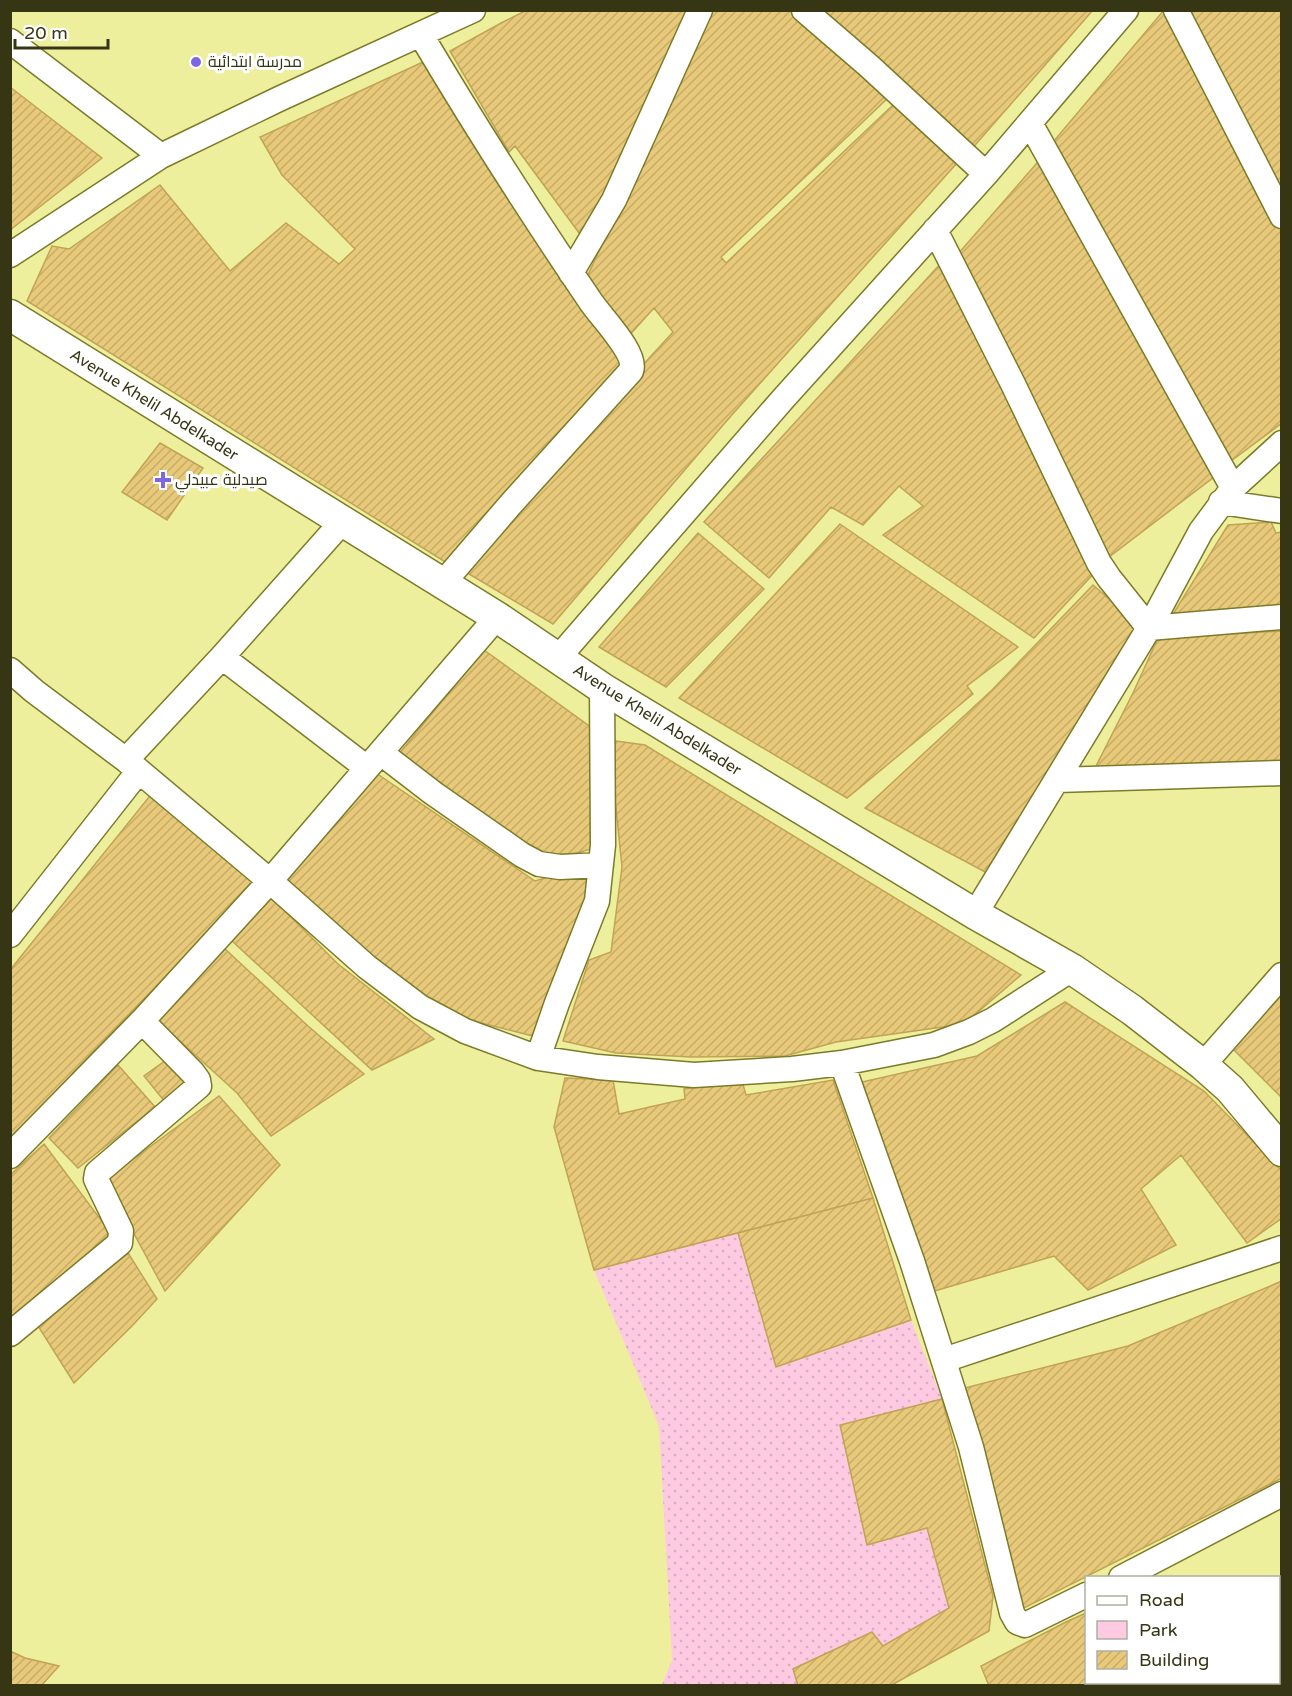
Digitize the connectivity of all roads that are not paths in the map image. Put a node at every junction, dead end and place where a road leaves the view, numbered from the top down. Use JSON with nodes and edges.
{"nodes":[{"id":1,"x":473,"y":10,"type":"edge"},
{"id":2,"x":700,"y":10,"type":"edge"},
{"id":3,"x":804,"y":10,"type":"edge"},
{"id":4,"x":1126,"y":10,"type":"edge"},
{"id":5,"x":1176,"y":10,"type":"edge"},
{"id":6,"x":421,"y":35,"type":"junction"},
{"id":7,"x":10,"y":41,"type":"edge"},
{"id":8,"x":1030,"y":123,"type":"junction"},
{"id":9,"x":161,"y":156,"type":"junction"},
{"id":10,"x":986,"y":174,"type":"junction"},
{"id":11,"x":1281,"y":216,"type":"edge"},
{"id":12,"x":935,"y":230,"type":"junction"},
{"id":13,"x":10,"y":255,"type":"edge"},
{"id":14,"x":571,"y":273,"type":"junction"},
{"id":15,"x":10,"y":315,"type":"edge"},
{"id":16,"x":1281,"y":443,"type":"edge"},
{"id":17,"x":1227,"y":495,"type":"junction"},
{"id":18,"x":1281,"y":511,"type":"edge"},
{"id":19,"x":342,"y":522,"type":"junction"},
{"id":20,"x":443,"y":584,"type":"junction"},
{"id":21,"x":497,"y":617,"type":"junction"},
{"id":22,"x":1281,"y":617,"type":"edge"},
{"id":23,"x":1149,"y":628,"type":"junction"},
{"id":24,"x":222,"y":657,"type":"junction"},
{"id":25,"x":558,"y":658,"type":"junction"},
{"id":26,"x":10,"y":670,"type":"edge"},
{"id":27,"x":602,"y":688,"type":"junction"},
{"id":28,"x":374,"y":761,"type":"junction"},
{"id":29,"x":132,"y":766,"type":"junction"},
{"id":30,"x":1281,"y":773,"type":"edge"},
{"id":31,"x":1058,"y":780,"type":"junction"},
{"id":32,"x":602,"y":865,"type":"junction"},
{"id":33,"x":270,"y":881,"type":"junction"},
{"id":34,"x":975,"y":914,"type":"junction"},
{"id":35,"x":10,"y":935,"type":"edge"},
{"id":36,"x":1072,"y":969,"type":"junction"},
{"id":37,"x":1281,"y":975,"type":"edge"},
{"id":38,"x":142,"y":1021,"type":"junction"},
{"id":39,"x":538,"y":1058,"type":"junction"},
{"id":40,"x":842,"y":1063,"type":"junction"},
{"id":41,"x":1203,"y":1065,"type":"junction"},
{"id":42,"x":1281,"y":1151,"type":"edge"},
{"id":43,"x":10,"y":1156,"type":"edge"},
{"id":44,"x":1281,"y":1248,"type":"edge"},
{"id":45,"x":10,"y":1334,"type":"edge"},
{"id":46,"x":944,"y":1360,"type":"junction"},
{"id":47,"x":1281,"y":1494,"type":"edge"},
{"id":48,"x":1125,"y":1576,"type":"edge"},
{"id":49,"x":1085,"y":1595,"type":"edge"}],
"edges":[{"from":1,"to":6,"type":"street"},
{"from":2,"to":14,"type":"street"},
{"from":3,"to":10,"type":"street"},
{"from":4,"to":8,"type":"street"},
{"from":5,"to":11,"type":"street"},
{"from":6,"to":9,"type":"street"},
{"from":6,"to":14,"type":"street"},
{"from":7,"to":9,"type":"street"},
{"from":8,"to":10,"type":"street"},
{"from":8,"to":17,"type":"street"},
{"from":9,"to":13,"type":"street"},
{"from":10,"to":12,"type":"street"},
{"from":12,"to":23,"type":"street"},
{"from":12,"to":25,"type":"street"},
{"from":14,"to":20,"type":"street"},
{"from":15,"to":19,"type":"street","name":"Avenue Khelil Abdelkader"},
{"from":16,"to":17,"type":"street"},
{"from":17,"to":18,"type":"street"},
{"from":17,"to":23,"type":"street"},
{"from":19,"to":20,"type":"street","name":"Avenue Khelil Abdelkader"},
{"from":19,"to":24,"type":"street"},
{"from":20,"to":21,"type":"street","name":"Avenue Khelil Abdelkader"},
{"from":21,"to":25,"type":"street","name":"Avenue Khelil Abdelkader"},
{"from":21,"to":28,"type":"street"},
{"from":22,"to":23,"type":"street"},
{"from":23,"to":31,"type":"street"},
{"from":24,"to":28,"type":"street"},
{"from":24,"to":29,"type":"street"},
{"from":25,"to":27,"type":"street","name":"Avenue Khelil Abdelkader"},
{"from":26,"to":29,"type":"street"},
{"from":27,"to":32,"type":"street"},
{"from":27,"to":34,"type":"street","name":"Avenue Khelil Abdelkader"},
{"from":28,"to":32,"type":"street"},
{"from":28,"to":33,"type":"street"},
{"from":29,"to":33,"type":"street"},
{"from":29,"to":35,"type":"street"},
{"from":30,"to":31,"type":"street"},
{"from":31,"to":34,"type":"street"},
{"from":32,"to":39,"type":"street"},
{"from":33,"to":38,"type":"street"},
{"from":33,"to":39,"type":"street"},
{"from":34,"to":36,"type":"street","name":"Avenue Khelil Abdelkader"},
{"from":36,"to":40,"type":"street"},
{"from":36,"to":41,"type":"street","name":"Avenue Khelil Abdelkader"},
{"from":37,"to":41,"type":"street"},
{"from":38,"to":43,"type":"street"},
{"from":38,"to":45,"type":"street"},
{"from":39,"to":40,"type":"street"},
{"from":40,"to":46,"type":"street"},
{"from":41,"to":42,"type":"street","name":"Avenue Khelil Abdelkader"},
{"from":44,"to":46,"type":"street"},
{"from":46,"to":49,"type":"street"},
{"from":47,"to":48,"type":"street"}]}
